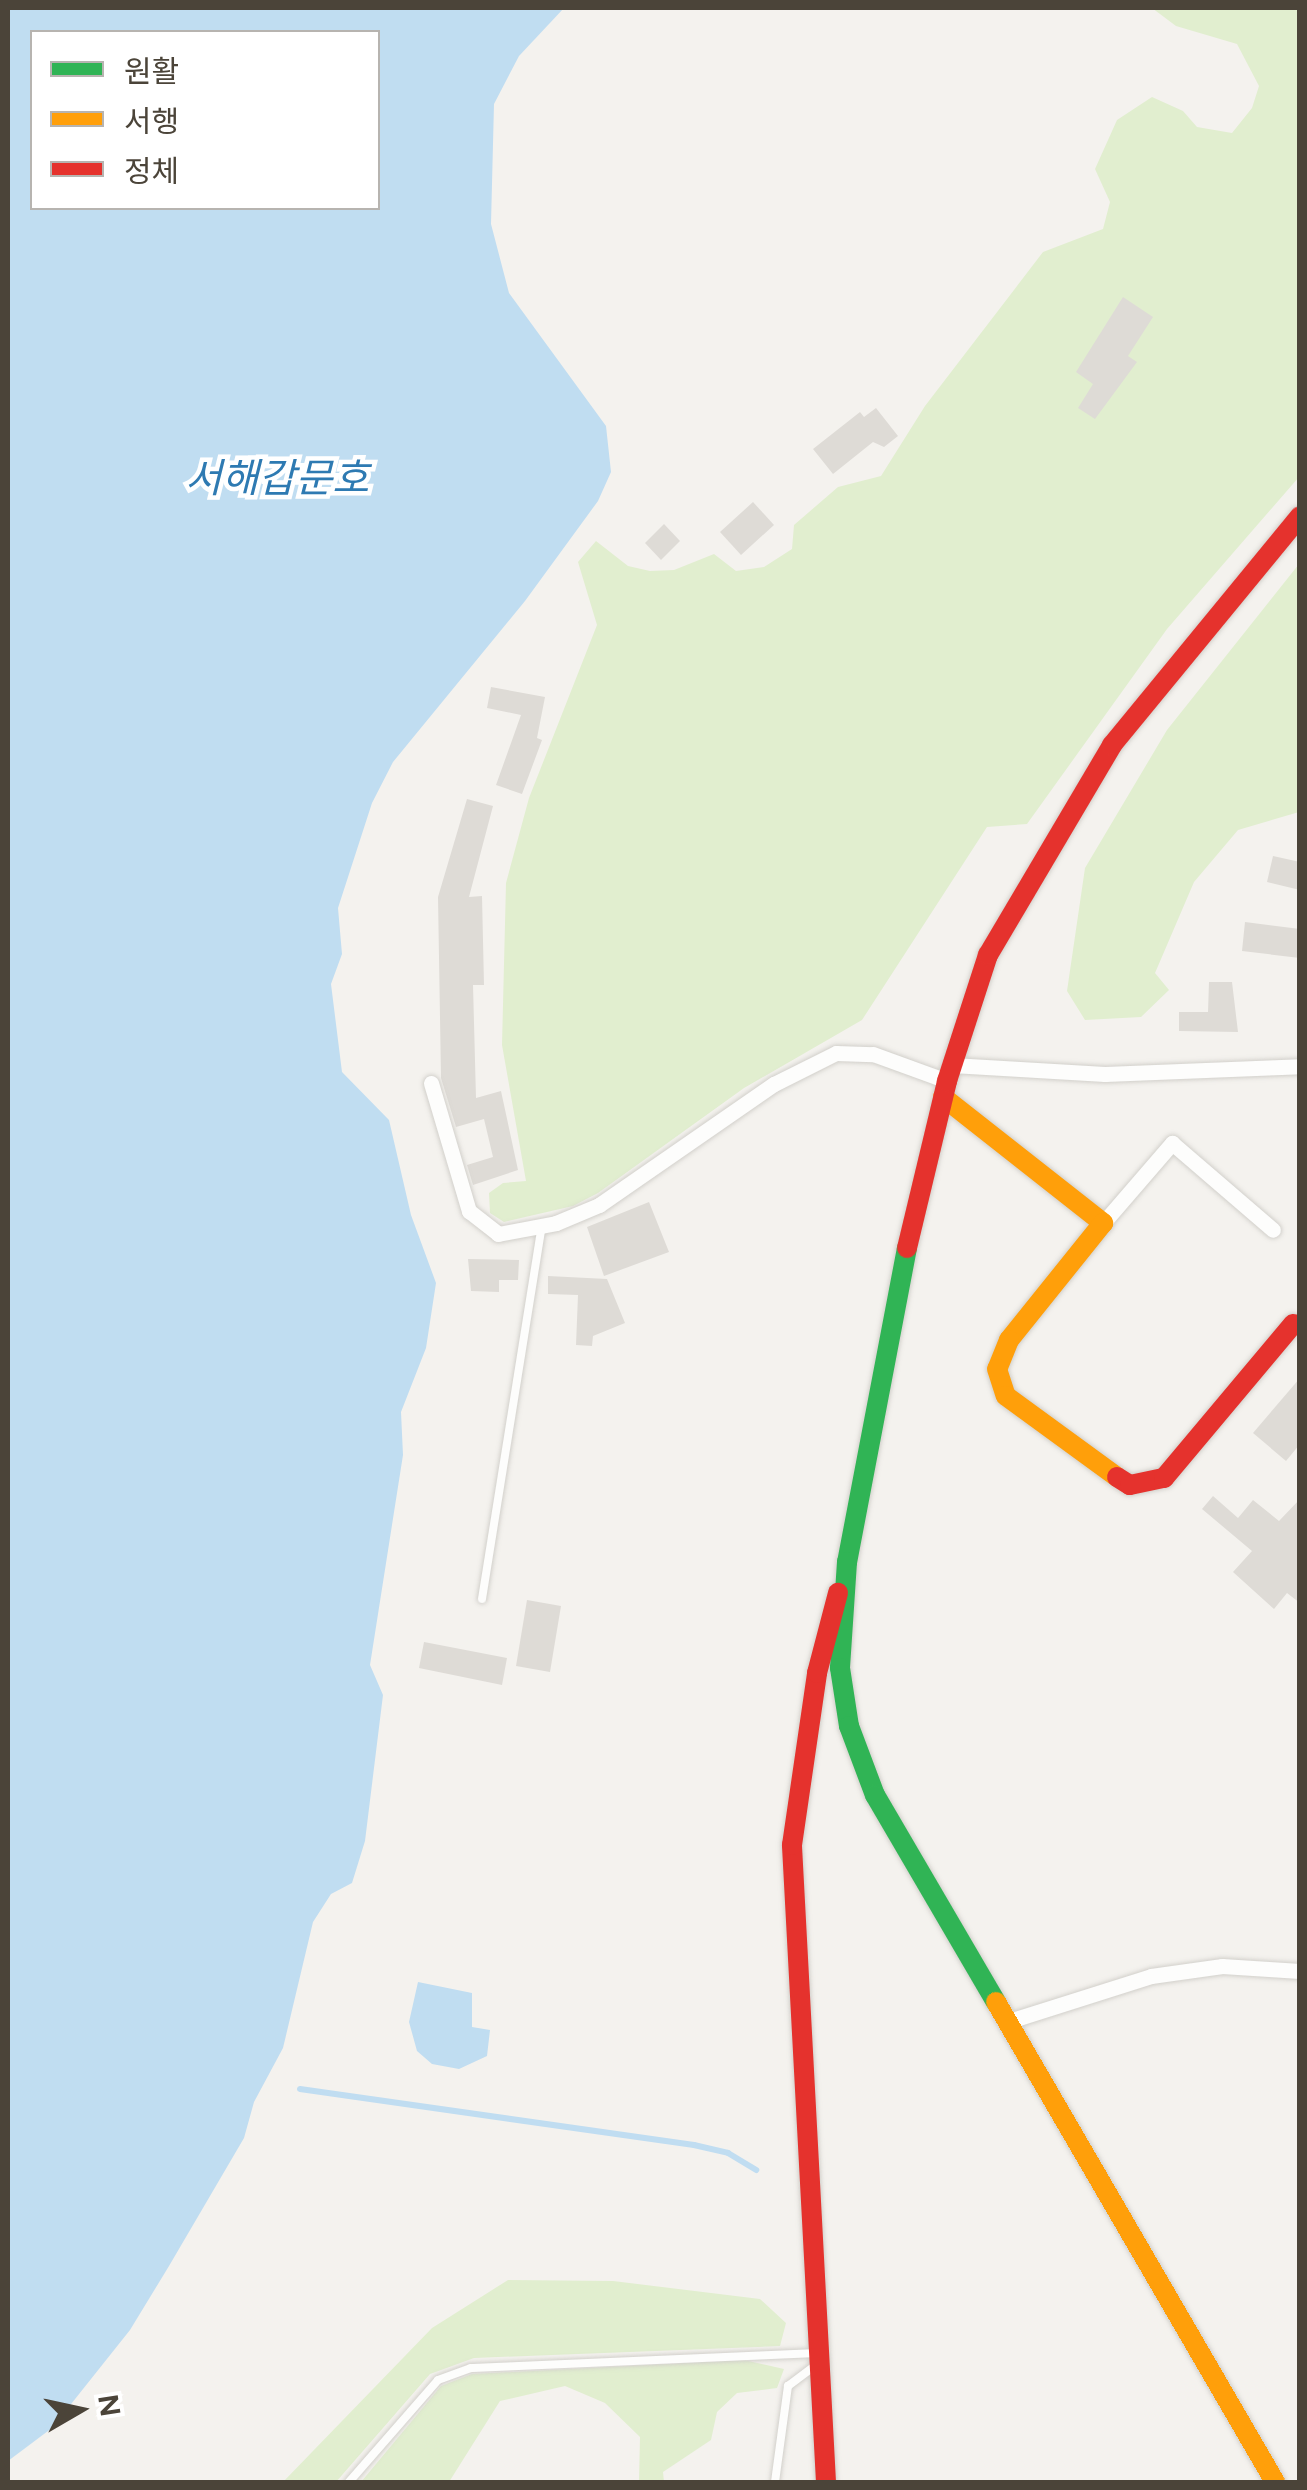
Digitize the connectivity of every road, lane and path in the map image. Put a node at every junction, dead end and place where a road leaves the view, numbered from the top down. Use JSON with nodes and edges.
{"nodes":[{"id":1,"x":1300,"y":516,"type":"edge"},
{"id":2,"x":1300,"y":1066,"type":"edge"},
{"id":3,"x":947,"y":1081,"type":"junction"},
{"id":4,"x":431,"y":1083,"type":"dead end"},
{"id":5,"x":1102,"y":1223,"type":"junction"},
{"id":6,"x":542,"y":1226,"type":"junction"},
{"id":7,"x":1273,"y":1230,"type":"dead end"},
{"id":8,"x":1293,"y":1324,"type":"dead end"},
{"id":9,"x":846,"y":1562,"type":"junction"},
{"id":10,"x":482,"y":1599,"type":"dead end"},
{"id":11,"x":1300,"y":1971,"type":"edge"},
{"id":12,"x":1006,"y":2022,"type":"junction"},
{"id":13,"x":819,"y":2358,"type":"junction"},
{"id":14,"x":349,"y":2482,"type":"edge"},
{"id":15,"x":775,"y":2482,"type":"edge"},
{"id":16,"x":826,"y":2482,"type":"edge"},
{"id":17,"x":1275,"y":2482,"type":"edge"}],
"edges":[{"from":1,"to":3,"type":"main road"},
{"from":2,"to":3,"type":"street"},
{"from":3,"to":5,"type":"main road"},
{"from":3,"to":6,"type":"street"},
{"from":3,"to":9,"type":"main road"},
{"from":4,"to":6,"type":"street"},
{"from":5,"to":7,"type":"street"},
{"from":5,"to":8,"type":"main road"},
{"from":6,"to":10,"type":"lane"},
{"from":9,"to":12,"type":"main road"},
{"from":9,"to":13,"type":"main road"},
{"from":11,"to":12,"type":"street"},
{"from":12,"to":17,"type":"main road"},
{"from":13,"to":14,"type":"lane"},
{"from":13,"to":15,"type":"lane"},
{"from":13,"to":16,"type":"main road"}]}
